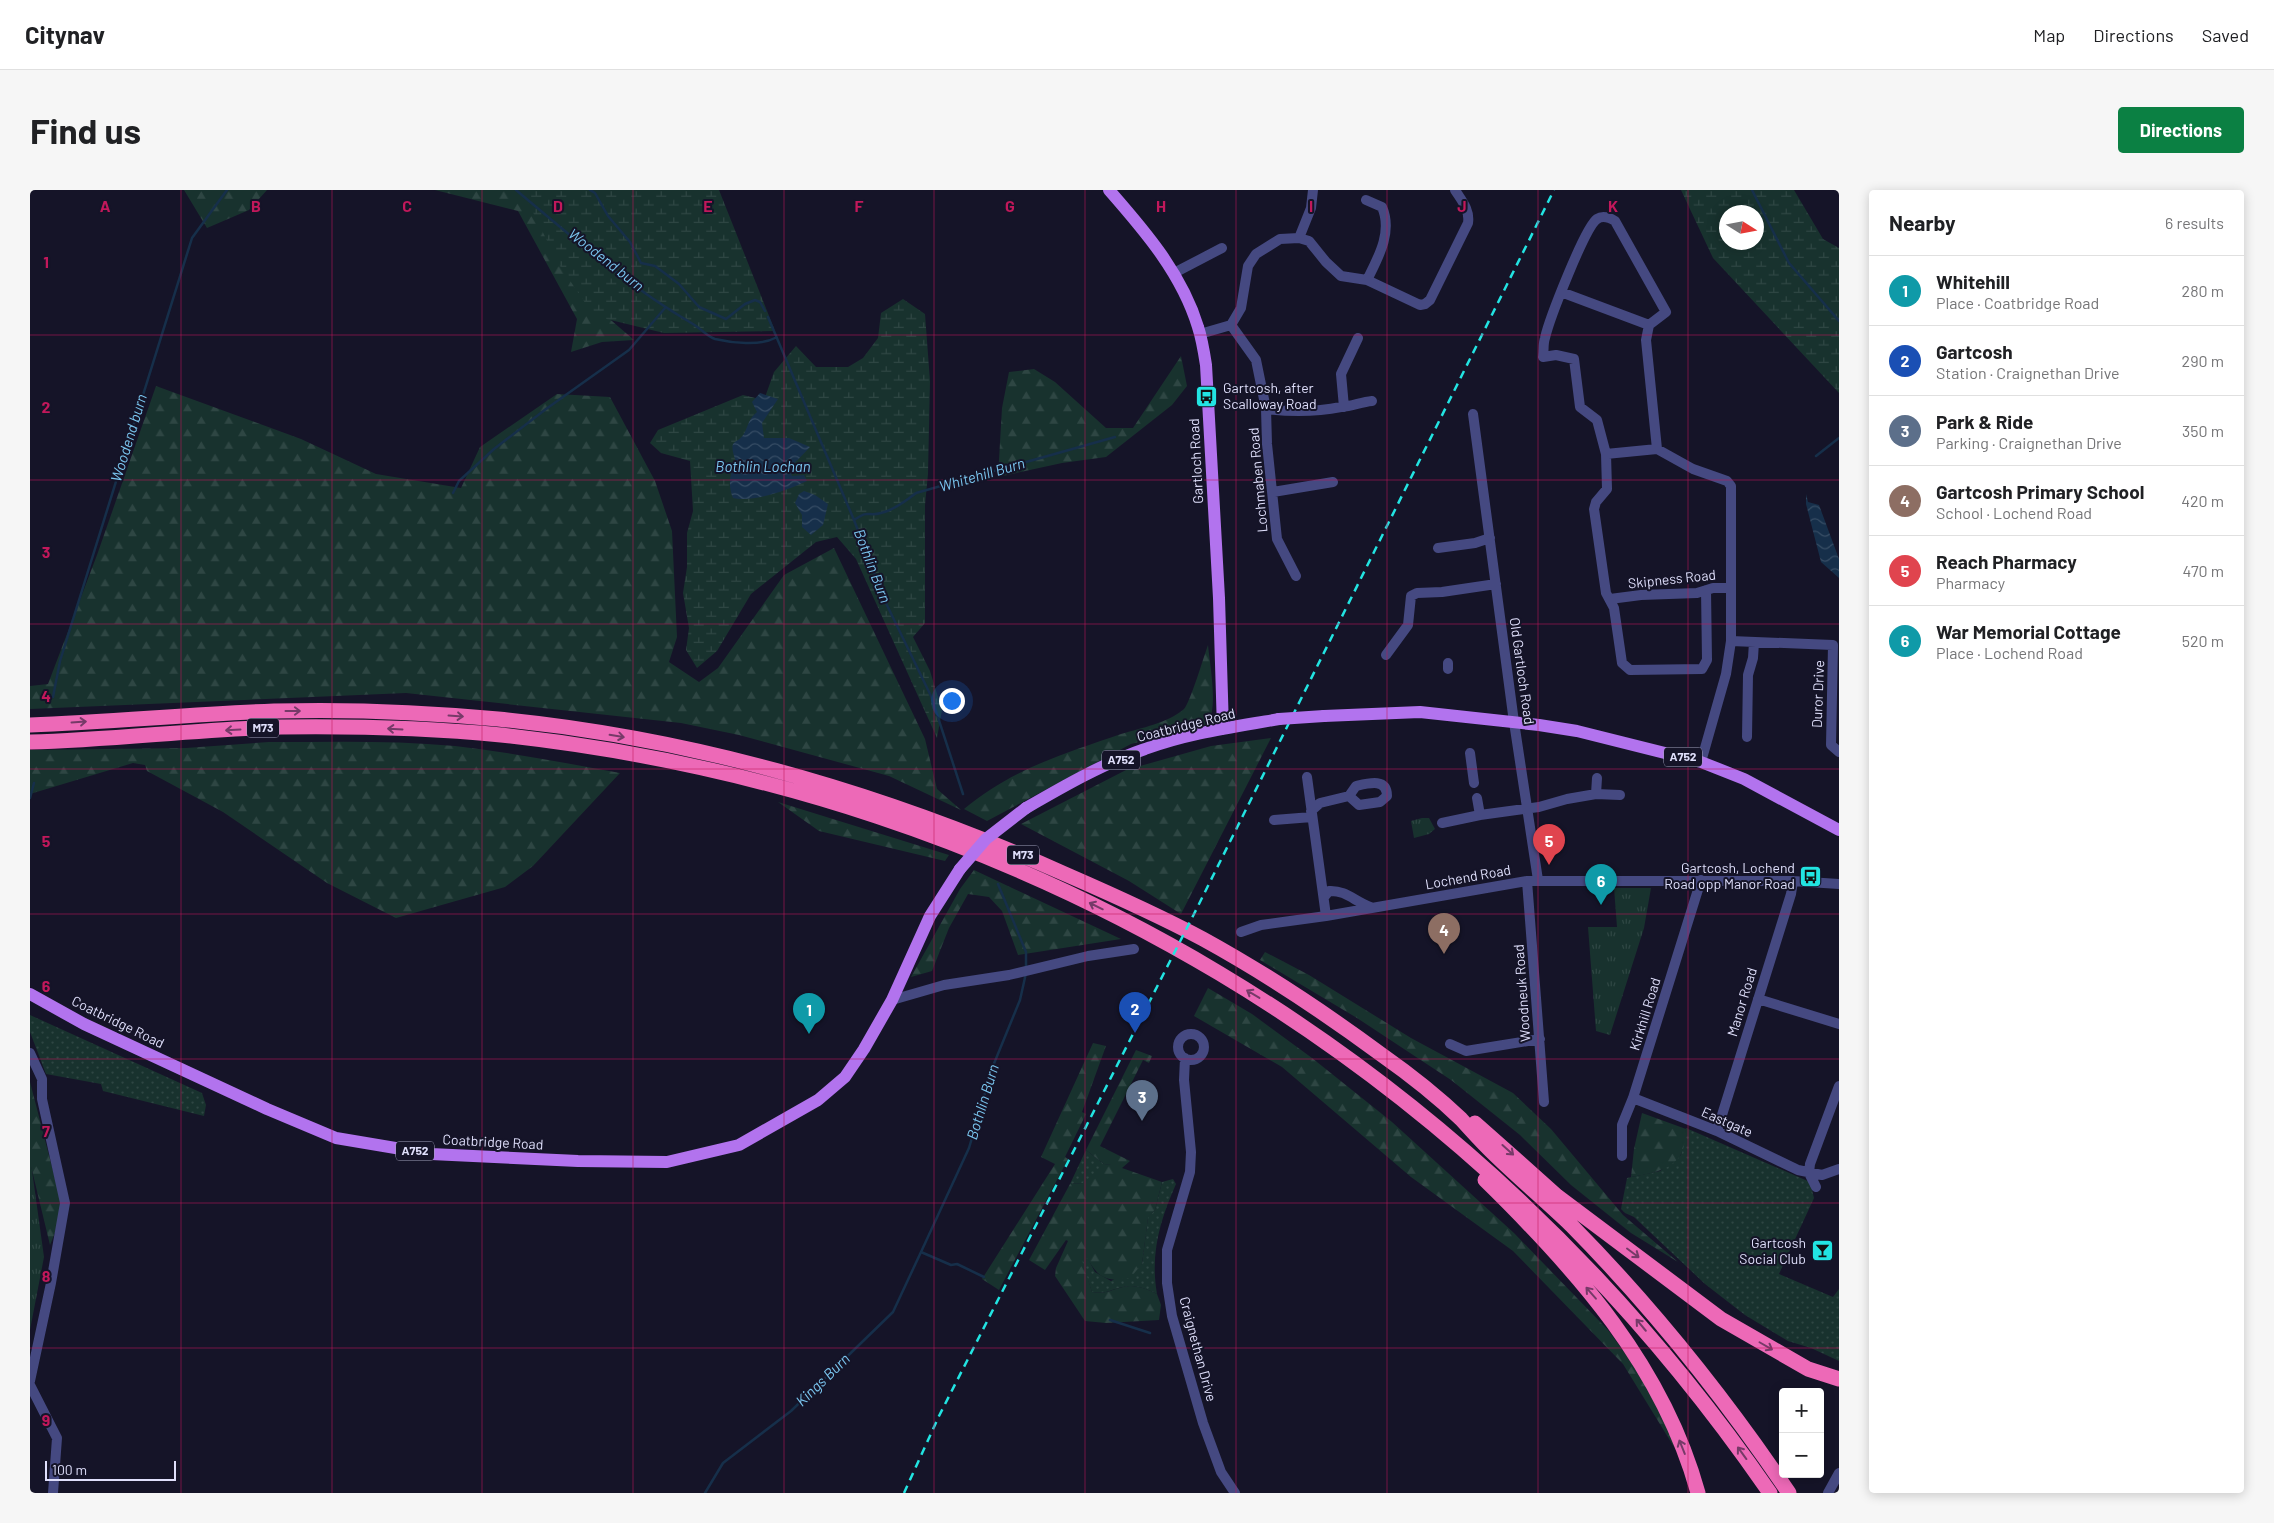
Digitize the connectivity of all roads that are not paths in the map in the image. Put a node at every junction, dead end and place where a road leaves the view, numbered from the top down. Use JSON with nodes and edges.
{"nodes":[{"id":1,"x":1109,"y":190,"type":"edge"},
{"id":2,"x":1313,"y":190,"type":"edge"},
{"id":3,"x":1455,"y":190,"type":"edge"},
{"id":4,"x":1366,"y":200,"type":"dead end"},
{"id":5,"x":1299,"y":238,"type":"junction"},
{"id":6,"x":1222,"y":248,"type":"dead end"},
{"id":7,"x":1174,"y":273,"type":"junction"},
{"id":8,"x":1367,"y":280,"type":"junction"},
{"id":9,"x":1561,"y":292,"type":"junction"},
{"id":10,"x":1232,"y":325,"type":"junction"},
{"id":11,"x":1649,"y":325,"type":"junction"},
{"id":12,"x":1200,"y":334,"type":"junction"},
{"id":13,"x":1358,"y":338,"type":"dead end"},
{"id":14,"x":1372,"y":402,"type":"dead end"},
{"id":15,"x":1344,"y":407,"type":"junction"},
{"id":16,"x":1266,"y":409,"type":"junction"},
{"id":17,"x":1473,"y":414,"type":"dead end"},
{"id":18,"x":1657,"y":449,"type":"junction"},
{"id":19,"x":1606,"y":454,"type":"junction"},
{"id":20,"x":1333,"y":482,"type":"dead end"},
{"id":21,"x":1273,"y":492,"type":"junction"},
{"id":22,"x":1490,"y":538,"type":"junction"},
{"id":23,"x":1438,"y":548,"type":"dead end"},
{"id":24,"x":1296,"y":576,"type":"dead end"},
{"id":25,"x":1496,"y":584,"type":"junction"},
{"id":26,"x":1731,"y":588,"type":"junction"},
{"id":27,"x":1706,"y":590,"type":"junction"},
{"id":28,"x":1610,"y":599,"type":"junction"},
{"id":29,"x":1731,"y":641,"type":"junction"},
{"id":30,"x":1754,"y":642,"type":"junction"},
{"id":31,"x":1386,"y":655,"type":"dead end"},
{"id":32,"x":1514,"y":722,"type":"junction"},
{"id":33,"x":30,"y":725,"type":"edge"},
{"id":34,"x":1223,"y":729,"type":"junction"},
{"id":35,"x":1747,"y":737,"type":"dead end"},
{"id":36,"x":30,"y":742,"type":"edge"},
{"id":37,"x":1839,"y":752,"type":"edge"},
{"id":38,"x":1470,"y":753,"type":"dead end"},
{"id":39,"x":1701,"y":762,"type":"junction"},
{"id":40,"x":1307,"y":777,"type":"dead end"},
{"id":41,"x":1597,"y":778,"type":"dead end"},
{"id":42,"x":1474,"y":783,"type":"dead end"},
{"id":43,"x":1596,"y":794,"type":"junction"},
{"id":44,"x":1620,"y":795,"type":"dead end"},
{"id":45,"x":1349,"y":796,"type":"dead end"},
{"id":46,"x":1477,"y":798,"type":"dead end"},
{"id":47,"x":1527,"y":807,"type":"junction"},
{"id":48,"x":1312,"y":814,"type":"junction"},
{"id":49,"x":1480,"y":815,"type":"junction"},
{"id":50,"x":1274,"y":820,"type":"dead end"},
{"id":51,"x":1442,"y":823,"type":"dead end"},
{"id":52,"x":1839,"y":830,"type":"edge"},
{"id":53,"x":1538,"y":880,"type":"junction"},
{"id":54,"x":1701,"y":880,"type":"junction"},
{"id":55,"x":1793,"y":880,"type":"junction"},
{"id":56,"x":1526,"y":881,"type":"junction"},
{"id":57,"x":1839,"y":884,"type":"edge"},
{"id":58,"x":1324,"y":897,"type":"junction"},
{"id":59,"x":1372,"y":908,"type":"junction"},
{"id":60,"x":1326,"y":916,"type":"junction"},
{"id":61,"x":1242,"y":932,"type":"dead end"},
{"id":62,"x":1134,"y":949,"type":"dead end"},
{"id":63,"x":30,"y":994,"type":"edge"},
{"id":64,"x":1758,"y":999,"type":"junction"},
{"id":65,"x":892,"y":1000,"type":"junction"},
{"id":66,"x":1839,"y":1024,"type":"edge"},
{"id":67,"x":1540,"y":1039,"type":"junction"},
{"id":68,"x":1450,"y":1044,"type":"dead end"},
{"id":69,"x":1335,"y":1048,"type":"junction"},
{"id":70,"x":30,"y":1053,"type":"edge"},
{"id":71,"x":1386,"y":1057,"type":"junction"},
{"id":72,"x":1185,"y":1058,"type":"dead end"},
{"id":73,"x":1839,"y":1086,"type":"edge"},
{"id":74,"x":1633,"y":1098,"type":"junction"},
{"id":75,"x":1544,"y":1102,"type":"dead end"},
{"id":76,"x":1717,"y":1132,"type":"junction"},
{"id":77,"x":1622,"y":1156,"type":"dead end"},
{"id":78,"x":1839,"y":1169,"type":"edge"},
{"id":79,"x":1809,"y":1173,"type":"junction"},
{"id":80,"x":1816,"y":1187,"type":"dead end"},
{"id":81,"x":1839,"y":1379,"type":"edge"},
{"id":82,"x":30,"y":1381,"type":"edge"},
{"id":83,"x":30,"y":1386,"type":"edge"},
{"id":84,"x":1839,"y":1473,"type":"edge"},
{"id":85,"x":1829,"y":1491,"type":"edge"},
{"id":86,"x":53,"y":1493,"type":"edge"},
{"id":87,"x":1235,"y":1493,"type":"edge"},
{"id":88,"x":1698,"y":1493,"type":"edge"},
{"id":89,"x":1770,"y":1493,"type":"edge"},
{"id":90,"x":1789,"y":1493,"type":"edge"}],
"edges":[{"from":1,"to":7,"type":"main road","name":"Gartloch Road"},
{"from":2,"to":5,"type":"street"},
{"from":3,"to":8,"type":"street"},
{"from":4,"to":8,"type":"street"},
{"from":5,"to":8,"type":"street"},
{"from":5,"to":10,"type":"street"},
{"from":6,"to":7,"type":"street"},
{"from":7,"to":12,"type":"main road","name":"Gartloch Road"},
{"from":9,"to":11,"type":"street"},
{"from":9,"to":11,"type":"street"},
{"from":9,"to":19,"type":"street"},
{"from":10,"to":12,"type":"street"},
{"from":10,"to":16,"type":"street","name":"Lochmaben Road"},
{"from":11,"to":18,"type":"street"},
{"from":12,"to":34,"type":"main road","name":"Gartloch Road"},
{"from":13,"to":15,"type":"street"},
{"from":14,"to":15,"type":"street"},
{"from":15,"to":16,"type":"street"},
{"from":16,"to":21,"type":"street","name":"Lochmaben Road"},
{"from":17,"to":22,"type":"street","name":"Old Gartloch Road"},
{"from":18,"to":19,"type":"street"},
{"from":18,"to":26,"type":"street","name":"Skipness Road"},
{"from":19,"to":28,"type":"street"},
{"from":20,"to":21,"type":"street"},
{"from":21,"to":24,"type":"street","name":"Lochmaben Road"},
{"from":22,"to":23,"type":"street"},
{"from":22,"to":25,"type":"street","name":"Old Gartloch Road"},
{"from":25,"to":31,"type":"street"},
{"from":25,"to":32,"type":"street","name":"Old Gartloch Road"},
{"from":26,"to":27,"type":"street","name":"Skipness Road"},
{"from":26,"to":29,"type":"street"},
{"from":27,"to":28,"type":"street","name":"Skipness Road"},
{"from":27,"to":28,"type":"street"},
{"from":29,"to":30,"type":"street","name":"Duror Drive"},
{"from":29,"to":39,"type":"street"},
{"from":30,"to":35,"type":"street"},
{"from":30,"to":37,"type":"street","name":"Duror Drive"},
{"from":32,"to":34,"type":"main road","name":"Coatbridge Road","number":"A752","bridge":true},
{"from":32,"to":39,"type":"main road","number":"A752"},
{"from":32,"to":47,"type":"street","name":"Old Gartloch Road"},
{"from":33,"to":71,"type":"highway","number":"M73","one_way":true},
{"from":34,"to":65,"type":"main road","name":"Coatbridge Road","number":"A752","bridge":true},
{"from":69,"to":36,"type":"highway","number":"M73","one_way":true},
{"from":38,"to":42,"type":"street"},
{"from":39,"to":52,"type":"main road","number":"A752"},
{"from":40,"to":48,"type":"street"},
{"from":41,"to":43,"type":"street"},
{"from":43,"to":44,"type":"street"},
{"from":43,"to":47,"type":"street"},
{"from":45,"to":48,"type":"street"},
{"from":46,"to":49,"type":"street"},
{"from":47,"to":49,"type":"street"},
{"from":47,"to":53,"type":"street","name":"Old Gartloch Road"},
{"from":48,"to":50,"type":"street"},
{"from":48,"to":58,"type":"street"},
{"from":49,"to":51,"type":"street"},
{"from":53,"to":54,"type":"street","name":"Lochend Road"},
{"from":53,"to":56,"type":"street","name":"Lochend Road"},
{"from":54,"to":55,"type":"street","name":"Lochend Road"},
{"from":54,"to":74,"type":"street","name":"Kirkhill Road"},
{"from":55,"to":57,"type":"street","name":"Lochend Road"},
{"from":55,"to":64,"type":"street","name":"Manor Road"},
{"from":56,"to":59,"type":"street","name":"Lochend Road"},
{"from":56,"to":67,"type":"street","name":"Woodneuk Road"},
{"from":58,"to":59,"type":"street"},
{"from":58,"to":60,"type":"street"},
{"from":59,"to":60,"type":"street","name":"Lochend Road"},
{"from":60,"to":61,"type":"street","name":"Lochend Road"},
{"from":62,"to":65,"type":"street"},
{"from":63,"to":65,"type":"main road","name":"Coatbridge Road","number":"A752"},
{"from":64,"to":66,"type":"street"},
{"from":64,"to":76,"type":"street","name":"Manor Road"},
{"from":67,"to":68,"type":"street"},
{"from":67,"to":75,"type":"street","name":"Woodneuk Road"},
{"from":88,"to":69,"type":"highway","one_way":true},
{"from":89,"to":69,"type":"highway","number":"M73","one_way":true},
{"from":70,"to":82,"type":"street"},
{"from":71,"to":81,"type":"highway","one_way":true},
{"from":71,"to":90,"type":"highway","number":"M73"},
{"from":72,"to":87,"type":"street","name":"Craignethan Drive"},
{"from":73,"to":79,"type":"street"},
{"from":74,"to":76,"type":"street","name":"Eastgate"},
{"from":74,"to":77,"type":"street","name":"Kirkhill Road"},
{"from":76,"to":79,"type":"street","name":"Eastgate"},
{"from":78,"to":79,"type":"street"},
{"from":79,"to":80,"type":"street"},
{"from":83,"to":86,"type":"street"},
{"from":84,"to":85,"type":"street"}]}
